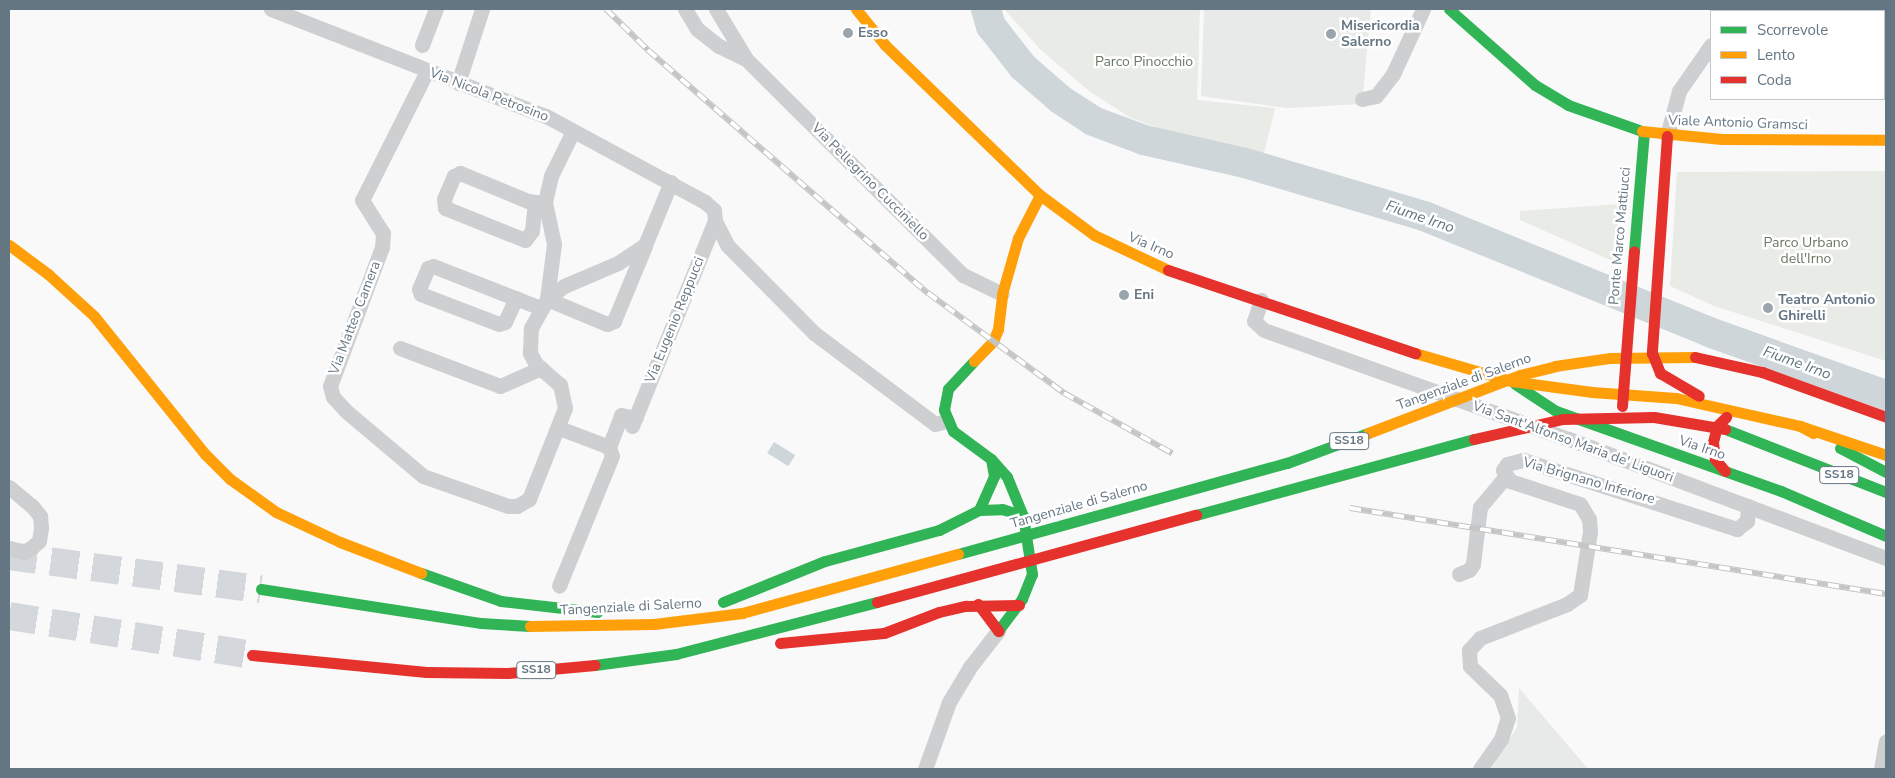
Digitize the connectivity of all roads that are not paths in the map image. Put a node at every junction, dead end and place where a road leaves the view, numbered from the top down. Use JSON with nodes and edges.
{"nodes":[{"id":1,"x":271,"y":9,"type":"edge"},
{"id":2,"x":436,"y":9,"type":"edge"},
{"id":3,"x":482,"y":9,"type":"edge"},
{"id":4,"x":686,"y":9,"type":"edge"},
{"id":5,"x":716,"y":9,"type":"edge"},
{"id":6,"x":856,"y":9,"type":"edge"},
{"id":7,"x":1423,"y":9,"type":"edge"},
{"id":8,"x":1449,"y":9,"type":"edge"},
{"id":9,"x":1827,"y":9,"type":"edge"},
{"id":10,"x":1838,"y":9,"type":"edge"},
{"id":11,"x":422,"y":45,"type":"dead end"},
{"id":12,"x":1710,"y":46,"type":"edge"},
{"id":13,"x":746,"y":59,"type":"junction"},
{"id":14,"x":427,"y":71,"type":"junction"},
{"id":15,"x":458,"y":83,"type":"junction"},
{"id":16,"x":1362,"y":99,"type":"dead end"},
{"id":17,"x":573,"y":131,"type":"junction"},
{"id":18,"x":1644,"y":132,"type":"junction"},
{"id":19,"x":1667,"y":136,"type":"junction"},
{"id":20,"x":1886,"y":140,"type":"edge"},
{"id":21,"x":671,"y":182,"type":"junction"},
{"id":22,"x":1040,"y":195,"type":"junction"},
{"id":23,"x":540,"y":202,"type":"junction"},
{"id":24,"x":715,"y":222,"type":"junction"},
{"id":25,"x":9,"y":245,"type":"edge"},
{"id":26,"x":645,"y":245,"type":"junction"},
{"id":27,"x":1002,"y":294,"type":"junction"},
{"id":28,"x":516,"y":298,"type":"junction"},
{"id":29,"x":1261,"y":300,"type":"junction"},
{"id":30,"x":544,"y":303,"type":"junction"},
{"id":31,"x":400,"y":348,"type":"dead end"},
{"id":32,"x":1626,"y":364,"type":"junction"},
{"id":33,"x":541,"y":368,"type":"junction"},
{"id":34,"x":1511,"y":381,"type":"junction"},
{"id":35,"x":1592,"y":392,"type":"junction"},
{"id":36,"x":1622,"y":393,"type":"junction"},
{"id":37,"x":1743,"y":414,"type":"junction"},
{"id":38,"x":1886,"y":416,"type":"edge"},
{"id":39,"x":947,"y":421,"type":"junction"},
{"id":40,"x":1800,"y":426,"type":"junction"},
{"id":41,"x":559,"y":428,"type":"junction"},
{"id":42,"x":1645,"y":444,"type":"junction"},
{"id":43,"x":608,"y":446,"type":"junction"},
{"id":44,"x":1793,"y":454,"type":"junction"},
{"id":45,"x":1886,"y":455,"type":"edge"},
{"id":46,"x":991,"y":459,"type":"junction"},
{"id":47,"x":1725,"y":472,"type":"junction"},
{"id":48,"x":1886,"y":472,"type":"edge"},
{"id":49,"x":1504,"y":477,"type":"junction"},
{"id":50,"x":9,"y":487,"type":"edge"},
{"id":51,"x":1886,"y":492,"type":"edge"},
{"id":52,"x":1872,"y":500,"type":"dead end"},
{"id":53,"x":1748,"y":506,"type":"junction"},
{"id":54,"x":979,"y":510,"type":"junction"},
{"id":55,"x":1023,"y":516,"type":"junction"},
{"id":56,"x":1886,"y":536,"type":"edge"},
{"id":57,"x":9,"y":548,"type":"edge"},
{"id":58,"x":1886,"y":558,"type":"edge"},
{"id":59,"x":1464,"y":572,"type":"dead end"},
{"id":60,"x":559,"y":586,"type":"dead end"},
{"id":61,"x":261,"y":589,"type":"tunnel mouth"},
{"id":62,"x":978,"y":604,"type":"junction"},
{"id":63,"x":1018,"y":605,"type":"junction"},
{"id":64,"x":654,"y":624,"type":"junction"},
{"id":65,"x":998,"y":631,"type":"junction"},
{"id":66,"x":768,"y":646,"type":"dead end"},
{"id":67,"x":252,"y":655,"type":"tunnel mouth"},
{"id":68,"x":723,"y":655,"type":"dead end"},
{"id":69,"x":620,"y":663,"type":"junction"},
{"id":70,"x":1886,"y":741,"type":"edge"},
{"id":71,"x":925,"y":769,"type":"edge"},
{"id":72,"x":1480,"y":769,"type":"edge"},
{"id":73,"x":1881,"y":769,"type":"edge"}],
"edges":[{"from":1,"to":14,"type":"street","name":"Via Nicola Petrosino"},
{"from":2,"to":11,"type":"street"},
{"from":3,"to":15,"type":"street"},
{"from":4,"to":13,"type":"street","name":"Via Pellegrino Cucciniello"},
{"from":5,"to":13,"type":"street","name":"Via Pellegrino Cucciniello"},
{"from":6,"to":22,"type":"main road","name":"Via Irno"},
{"from":7,"to":16,"type":"street"},
{"from":8,"to":18,"type":"main road","name":"Viale Antonio Gramsci"},
{"from":9,"to":10,"type":"street"},
{"from":12,"to":19,"type":"street"},
{"from":13,"to":27,"type":"street","name":"Via Pellegrino Cucciniello"},
{"from":14,"to":15,"type":"street","name":"Via Nicola Petrosino"},
{"from":14,"to":41,"type":"street","name":"Via Matteo Camera"},
{"from":15,"to":17,"type":"street","name":"Via Nicola Petrosino"},
{"from":17,"to":21,"type":"street","name":"Via Nicola Petrosino"},
{"from":17,"to":23,"type":"street"},
{"from":18,"to":19,"type":"main road","name":"Viale Antonio Gramsci"},
{"from":18,"to":32,"type":"main road","name":"Ponte Marco Mattiucci"},
{"from":19,"to":20,"type":"main road","name":"Viale Antonio Gramsci"},
{"from":19,"to":37,"type":"main road"},
{"from":21,"to":24,"type":"street","name":"Via Nicola Petrosino"},
{"from":21,"to":26,"type":"street"},
{"from":22,"to":27,"type":"main road"},
{"from":22,"to":29,"type":"main road","name":"Via Irno"},
{"from":23,"to":23,"type":"street"},
{"from":23,"to":30,"type":"street"},
{"from":24,"to":39,"type":"street"},
{"from":24,"to":43,"type":"street","name":"Via Eugenio Reppucci"},
{"from":25,"to":64,"type":"main road"},
{"from":26,"to":30,"type":"street"},
{"from":26,"to":30,"type":"street"},
{"from":27,"to":39,"type":"main road"},
{"from":28,"to":28,"type":"street"},
{"from":28,"to":30,"type":"street"},
{"from":29,"to":34,"type":"main road","name":"Via Irno"},
{"from":29,"to":53,"type":"street","name":"Via Sant'Alfonso Maria de' Liguori"},
{"from":30,"to":33,"type":"street"},
{"from":31,"to":33,"type":"street"},
{"from":32,"to":35,"type":"main road"},
{"from":32,"to":36,"type":"main road","name":"Ponte Marco Mattiucci"},
{"from":33,"to":41,"type":"street","name":"Via Matteo Camera"},
{"from":34,"to":35,"type":"main road","name":"Via Irno"},
{"from":34,"to":42,"type":"main road","name":"Via Irno"},
{"from":35,"to":36,"type":"main road","name":"Via Irno"},
{"from":36,"to":37,"type":"main road","name":"Via Irno"},
{"from":36,"to":42,"type":"main road","name":"Ponte Marco Mattiucci"},
{"from":37,"to":40,"type":"main road","name":"Via Irno"},
{"from":37,"to":47,"type":"main road"},
{"from":38,"to":64,"type":"main road","name":"Tangenziale di Salerno","number":"SS18"},
{"from":39,"to":46,"type":"main road"},
{"from":40,"to":45,"type":"main road"},
{"from":40,"to":48,"type":"main road","name":"Via Irno"},
{"from":41,"to":43,"type":"street"},
{"from":42,"to":47,"type":"main road","name":"Via Irno"},
{"from":43,"to":60,"type":"street","name":"Via Eugenio Reppucci"},
{"from":44,"to":51,"type":"main road","number":"SS18"},
{"from":44,"to":52,"type":"main road"},
{"from":44,"to":69,"type":"main road","number":"SS18"},
{"from":46,"to":54,"type":"main road"},
{"from":46,"to":55,"type":"main road"},
{"from":47,"to":56,"type":"main road","name":"Via Irno"},
{"from":49,"to":53,"type":"street","name":"Via Brignano Inferiore"},
{"from":49,"to":59,"type":"street"},
{"from":49,"to":72,"type":"street","name":"Via Brignano Inferiore"},
{"from":50,"to":57,"type":"street"},
{"from":53,"to":58,"type":"street","name":"Via Sant'Alfonso Maria de' Liguori"},
{"from":54,"to":55,"type":"main road"},
{"from":54,"to":64,"type":"main road"},
{"from":55,"to":63,"type":"main road"},
{"from":61,"to":64,"type":"main road","name":"Tangenziale di Salerno","number":"SS18"},
{"from":62,"to":63,"type":"main road"},
{"from":62,"to":65,"type":"main road"},
{"from":62,"to":66,"type":"main road"},
{"from":63,"to":65,"type":"main road"},
{"from":65,"to":71,"type":"street"},
{"from":67,"to":69,"type":"main road","number":"SS18"},
{"from":68,"to":69,"type":"main road"},
{"from":70,"to":73,"type":"street"}]}
